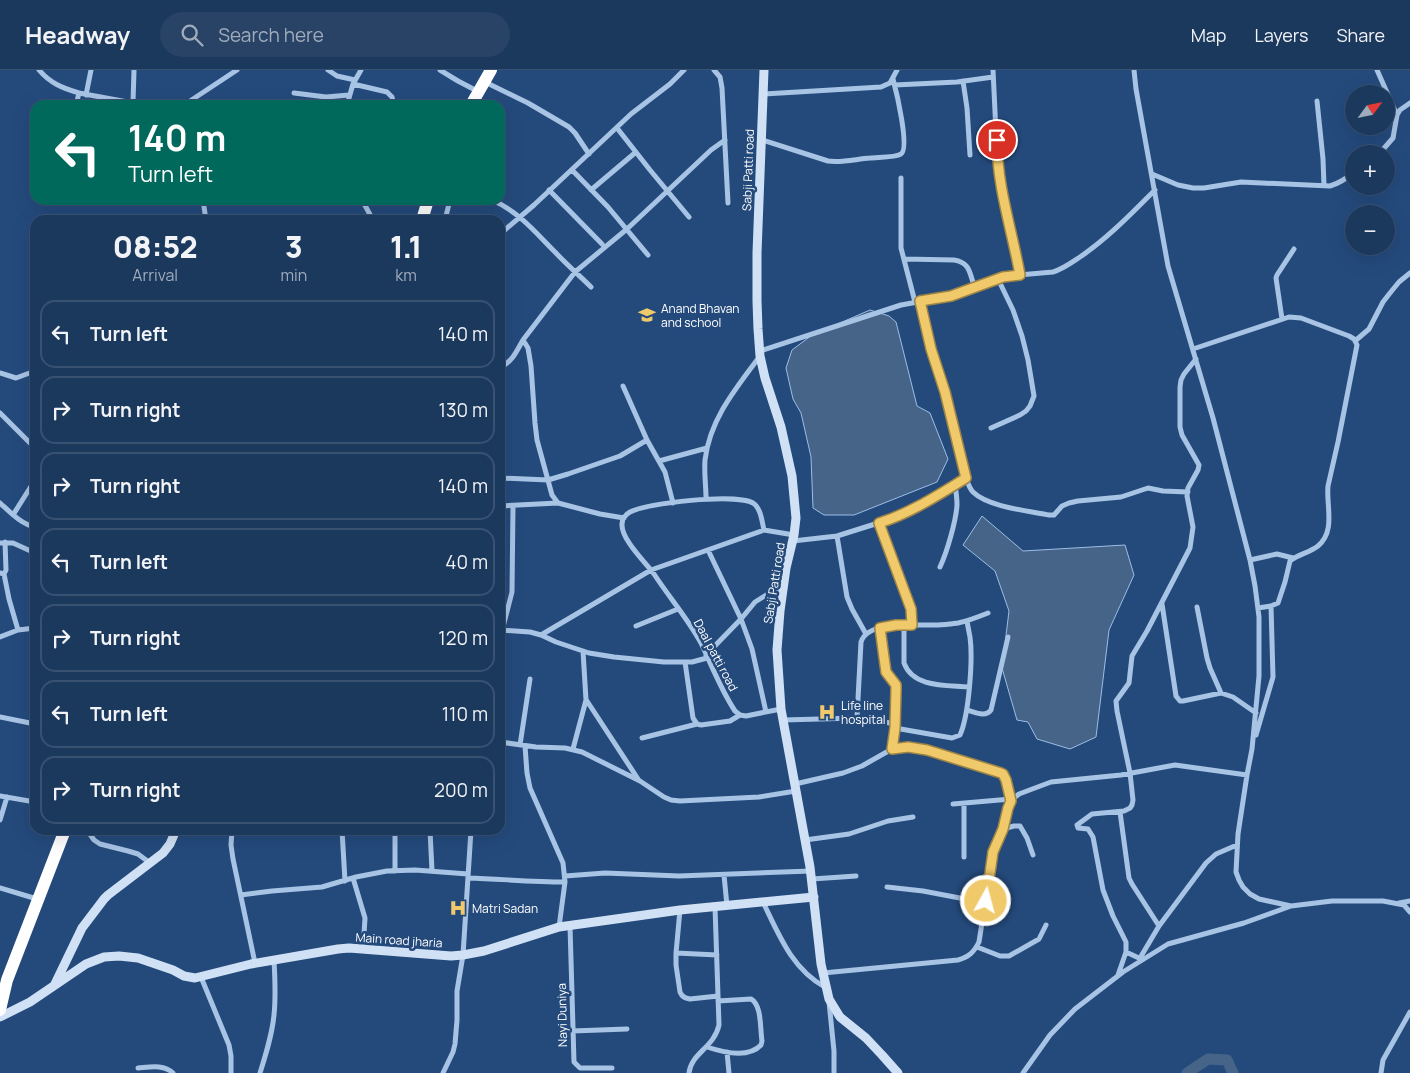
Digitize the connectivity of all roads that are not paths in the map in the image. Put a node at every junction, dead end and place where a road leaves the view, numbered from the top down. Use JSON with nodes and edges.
{"nodes":[{"id":1,"x":39,"y":70,"type":"edge"},
{"id":2,"x":91,"y":70,"type":"edge"},
{"id":3,"x":134,"y":70,"type":"edge"},
{"id":4,"x":237,"y":70,"type":"edge"},
{"id":5,"x":328,"y":70,"type":"edge"},
{"id":6,"x":361,"y":70,"type":"edge"},
{"id":7,"x":440,"y":70,"type":"edge"},
{"id":8,"x":492,"y":70,"type":"edge"},
{"id":9,"x":684,"y":70,"type":"edge"},
{"id":10,"x":714,"y":70,"type":"edge"},
{"id":11,"x":764,"y":70,"type":"edge"},
{"id":12,"x":897,"y":70,"type":"edge"},
{"id":13,"x":993,"y":70,"type":"edge"},
{"id":14,"x":1134,"y":70,"type":"edge"},
{"id":15,"x":1377,"y":70,"type":"edge"},
{"id":16,"x":993,"y":77,"type":"junction"},
{"id":17,"x":962,"y":81,"type":"junction"},
{"id":18,"x":354,"y":82,"type":"junction"},
{"id":19,"x":894,"y":82,"type":"junction"},
{"id":20,"x":481,"y":87,"type":"junction"},
{"id":21,"x":294,"y":93,"type":"dead end"},
{"id":22,"x":79,"y":94,"type":"junction"},
{"id":23,"x":764,"y":94,"type":"junction"},
{"id":24,"x":86,"y":95,"type":"junction"},
{"id":25,"x":349,"y":95,"type":"junction"},
{"id":26,"x":77,"y":100,"type":"edge"},
{"id":27,"x":115,"y":100,"type":"edge"},
{"id":28,"x":133,"y":100,"type":"edge"},
{"id":29,"x":192,"y":100,"type":"edge"},
{"id":30,"x":348,"y":100,"type":"edge"},
{"id":31,"x":393,"y":100,"type":"edge"},
{"id":32,"x":474,"y":100,"type":"edge"},
{"id":33,"x":1317,"y":101,"type":"dead end"},
{"id":34,"x":1410,"y":103,"type":"edge"},
{"id":35,"x":1397,"y":115,"type":"junction"},
{"id":36,"x":617,"y":128,"type":"junction"},
{"id":37,"x":725,"y":140,"type":"junction"},
{"id":38,"x":762,"y":140,"type":"junction"},
{"id":39,"x":1387,"y":145,"type":"edge"},
{"id":40,"x":636,"y":152,"type":"junction"},
{"id":41,"x":589,"y":154,"type":"junction"},
{"id":42,"x":970,"y":155,"type":"dead end"},
{"id":43,"x":572,"y":170,"type":"junction"},
{"id":44,"x":1152,"y":174,"type":"junction"},
{"id":45,"x":901,"y":178,"type":"dead end"},
{"id":46,"x":1345,"y":180,"type":"edge"},
{"id":47,"x":1324,"y":186,"type":"junction"},
{"id":48,"x":549,"y":190,"type":"junction"},
{"id":49,"x":591,"y":190,"type":"junction"},
{"id":50,"x":1155,"y":190,"type":"junction"},
{"id":51,"x":667,"y":191,"type":"junction"},
{"id":52,"x":728,"y":203,"type":"dead end"},
{"id":53,"x":504,"y":205,"type":"edge"},
{"id":54,"x":520,"y":216,"type":"junction"},
{"id":55,"x":689,"y":217,"type":"dead end"},
{"id":56,"x":627,"y":229,"type":"junction"},
{"id":57,"x":505,"y":230,"type":"edge"},
{"id":58,"x":602,"y":244,"type":"dead end"},
{"id":59,"x":1294,"y":249,"type":"dead end"},
{"id":60,"x":648,"y":255,"type":"dead end"},
{"id":61,"x":904,"y":259,"type":"junction"},
{"id":62,"x":575,"y":272,"type":"junction"},
{"id":63,"x":1410,"y":272,"type":"edge"},
{"id":64,"x":1020,"y":275,"type":"junction"},
{"id":65,"x":998,"y":279,"type":"junction"},
{"id":66,"x":591,"y":287,"type":"dead end"},
{"id":67,"x":974,"y":288,"type":"junction"},
{"id":68,"x":918,"y":301,"type":"junction"},
{"id":69,"x":1282,"y":319,"type":"junction"},
{"id":70,"x":523,"y":340,"type":"junction"},
{"id":71,"x":1355,"y":341,"type":"junction"},
{"id":72,"x":1193,"y":349,"type":"junction"},
{"id":73,"x":760,"y":353,"type":"junction"},
{"id":74,"x":1196,"y":359,"type":"junction"},
{"id":75,"x":505,"y":365,"type":"edge"},
{"id":76,"x":0,"y":374,"type":"edge"},
{"id":77,"x":30,"y":374,"type":"edge"},
{"id":78,"x":623,"y":386,"type":"dead end"},
{"id":79,"x":0,"y":413,"type":"edge"},
{"id":80,"x":991,"y":428,"type":"dead end"},
{"id":81,"x":647,"y":440,"type":"junction"},
{"id":82,"x":30,"y":443,"type":"edge"},
{"id":83,"x":707,"y":448,"type":"junction"},
{"id":84,"x":659,"y":461,"type":"junction"},
{"id":85,"x":505,"y":478,"type":"edge"},
{"id":86,"x":966,"y":478,"type":"junction"},
{"id":87,"x":548,"y":480,"type":"junction"},
{"id":88,"x":955,"y":484,"type":"junction"},
{"id":89,"x":30,"y":488,"type":"edge"},
{"id":90,"x":1188,"y":492,"type":"junction"},
{"id":91,"x":706,"y":498,"type":"junction"},
{"id":92,"x":0,"y":503,"type":"edge"},
{"id":93,"x":558,"y":503,"type":"junction"},
{"id":94,"x":673,"y":503,"type":"junction"},
{"id":95,"x":505,"y":506,"type":"edge"},
{"id":96,"x":513,"y":506,"type":"junction"},
{"id":97,"x":13,"y":515,"type":"junction"},
{"id":98,"x":624,"y":518,"type":"junction"},
{"id":99,"x":879,"y":523,"type":"junction"},
{"id":100,"x":30,"y":526,"type":"edge"},
{"id":101,"x":764,"y":530,"type":"junction"},
{"id":102,"x":837,"y":536,"type":"junction"},
{"id":103,"x":794,"y":538,"type":"junction"},
{"id":104,"x":3,"y":543,"type":"edge"},
{"id":105,"x":708,"y":550,"type":"junction"},
{"id":106,"x":30,"y":551,"type":"edge"},
{"id":107,"x":1293,"y":558,"type":"junction"},
{"id":108,"x":1250,"y":560,"type":"junction"},
{"id":109,"x":940,"y":567,"type":"dead end"},
{"id":110,"x":650,"y":570,"type":"junction"},
{"id":111,"x":2,"y":573,"type":"edge"},
{"id":112,"x":784,"y":584,"type":"junction"},
{"id":113,"x":1162,"y":603,"type":"junction"},
{"id":114,"x":1271,"y":606,"type":"junction"},
{"id":115,"x":1197,"y":607,"type":"dead end"},
{"id":116,"x":1258,"y":608,"type":"junction"},
{"id":117,"x":678,"y":609,"type":"junction"},
{"id":118,"x":988,"y":613,"type":"dead end"},
{"id":119,"x":505,"y":616,"type":"edge"},
{"id":120,"x":741,"y":619,"type":"junction"},
{"id":121,"x":967,"y":621,"type":"junction"},
{"id":122,"x":904,"y":625,"type":"junction"},
{"id":123,"x":912,"y":625,"type":"junction"},
{"id":124,"x":636,"y":626,"type":"dead end"},
{"id":125,"x":880,"y":628,"type":"junction"},
{"id":126,"x":30,"y":629,"type":"edge"},
{"id":127,"x":18,"y":630,"type":"junction"},
{"id":128,"x":505,"y":630,"type":"edge"},
{"id":129,"x":866,"y":634,"type":"junction"},
{"id":130,"x":540,"y":635,"type":"junction"},
{"id":131,"x":0,"y":637,"type":"edge"},
{"id":132,"x":1008,"y":638,"type":"dead end"},
{"id":133,"x":583,"y":651,"type":"junction"},
{"id":134,"x":707,"y":656,"type":"junction"},
{"id":135,"x":685,"y":662,"type":"junction"},
{"id":136,"x":530,"y":679,"type":"dead end"},
{"id":137,"x":968,"y":687,"type":"junction"},
{"id":138,"x":1221,"y":693,"type":"junction"},
{"id":139,"x":586,"y":700,"type":"junction"},
{"id":140,"x":781,"y":709,"type":"junction"},
{"id":141,"x":967,"y":710,"type":"junction"},
{"id":142,"x":766,"y":712,"type":"junction"},
{"id":143,"x":1256,"y":713,"type":"junction"},
{"id":144,"x":740,"y":715,"type":"junction"},
{"id":145,"x":0,"y":717,"type":"edge"},
{"id":146,"x":857,"y":718,"type":"junction"},
{"id":147,"x":783,"y":720,"type":"junction"},
{"id":148,"x":30,"y":723,"type":"edge"},
{"id":149,"x":698,"y":724,"type":"junction"},
{"id":150,"x":895,"y":726,"type":"junction"},
{"id":151,"x":642,"y":738,"type":"dead end"},
{"id":152,"x":505,"y":743,"type":"edge"},
{"id":153,"x":522,"y":745,"type":"junction"},
{"id":154,"x":1253,"y":745,"type":"junction"},
{"id":155,"x":573,"y":749,"type":"junction"},
{"id":156,"x":892,"y":749,"type":"junction"},
{"id":157,"x":1130,"y":773,"type":"junction"},
{"id":158,"x":1247,"y":775,"type":"junction"},
{"id":159,"x":640,"y":781,"type":"junction"},
{"id":160,"x":796,"y":787,"type":"junction"},
{"id":161,"x":0,"y":796,"type":"edge"},
{"id":162,"x":7,"y":797,"type":"junction"},
{"id":163,"x":1011,"y":800,"type":"junction"},
{"id":164,"x":30,"y":801,"type":"edge"},
{"id":165,"x":953,"y":804,"type":"dead end"},
{"id":166,"x":964,"y":804,"type":"junction"},
{"id":167,"x":1120,"y":812,"type":"junction"},
{"id":168,"x":913,"y":817,"type":"dead end"},
{"id":169,"x":0,"y":820,"type":"edge"},
{"id":170,"x":1003,"y":829,"type":"junction"},
{"id":171,"x":63,"y":835,"type":"edge"},
{"id":172,"x":90,"y":835,"type":"edge"},
{"id":173,"x":174,"y":835,"type":"edge"},
{"id":174,"x":232,"y":835,"type":"edge"},
{"id":175,"x":342,"y":835,"type":"edge"},
{"id":176,"x":395,"y":835,"type":"edge"},
{"id":177,"x":430,"y":835,"type":"edge"},
{"id":178,"x":471,"y":835,"type":"edge"},
{"id":179,"x":805,"y":840,"type":"junction"},
{"id":180,"x":1238,"y":845,"type":"junction"},
{"id":181,"x":1032,"y":855,"type":"dead end"},
{"id":182,"x":964,"y":857,"type":"dead end"},
{"id":183,"x":150,"y":862,"type":"junction"},
{"id":184,"x":395,"y":871,"type":"junction"},
{"id":185,"x":432,"y":871,"type":"junction"},
{"id":186,"x":724,"y":874,"type":"junction"},
{"id":187,"x":811,"y":875,"type":"junction"},
{"id":188,"x":468,"y":876,"type":"junction"},
{"id":189,"x":856,"y":876,"type":"dead end"},
{"id":190,"x":353,"y":878,"type":"junction"},
{"id":191,"x":565,"y":879,"type":"junction"},
{"id":192,"x":345,"y":881,"type":"junction"},
{"id":193,"x":887,"y":887,"type":"dead end"},
{"id":194,"x":0,"y":888,"type":"edge"},
{"id":195,"x":242,"y":895,"type":"junction"},
{"id":196,"x":814,"y":897,"type":"junction"},
{"id":197,"x":38,"y":899,"type":"junction"},
{"id":198,"x":1410,"y":901,"type":"edge"},
{"id":199,"x":763,"y":902,"type":"junction"},
{"id":200,"x":986,"y":903,"type":"junction"},
{"id":201,"x":1396,"y":903,"type":"junction"},
{"id":202,"x":727,"y":906,"type":"junction"},
{"id":203,"x":1291,"y":906,"type":"junction"},
{"id":204,"x":715,"y":907,"type":"junction"},
{"id":205,"x":680,"y":910,"type":"junction"},
{"id":206,"x":1410,"y":912,"type":"edge"},
{"id":207,"x":1046,"y":925,"type":"dead end"},
{"id":208,"x":570,"y":926,"type":"junction"},
{"id":209,"x":1159,"y":926,"type":"junction"},
{"id":210,"x":559,"y":927,"type":"junction"},
{"id":211,"x":976,"y":947,"type":"junction"},
{"id":212,"x":363,"y":950,"type":"junction"},
{"id":213,"x":1126,"y":952,"type":"junction"},
{"id":214,"x":676,"y":953,"type":"junction"},
{"id":215,"x":463,"y":955,"type":"junction"},
{"id":216,"x":717,"y":955,"type":"junction"},
{"id":217,"x":1141,"y":959,"type":"junction"},
{"id":218,"x":274,"y":960,"type":"junction"},
{"id":219,"x":255,"y":964,"type":"junction"},
{"id":220,"x":823,"y":973,"type":"junction"},
{"id":221,"x":1118,"y":975,"type":"junction"},
{"id":222,"x":201,"y":977,"type":"junction"},
{"id":223,"x":54,"y":986,"type":"junction"},
{"id":224,"x":825,"y":987,"type":"junction"},
{"id":225,"x":718,"y":998,"type":"junction"},
{"id":226,"x":829,"y":999,"type":"junction"},
{"id":227,"x":0,"y":1010,"type":"edge"},
{"id":228,"x":1410,"y":1012,"type":"edge"},
{"id":229,"x":0,"y":1017,"type":"edge"},
{"id":230,"x":627,"y":1029,"type":"dead end"},
{"id":231,"x":572,"y":1031,"type":"junction"},
{"id":232,"x":706,"y":1047,"type":"junction"},
{"id":233,"x":727,"y":1052,"type":"junction"},
{"id":234,"x":138,"y":1068,"type":"dead end"},
{"id":235,"x":612,"y":1068,"type":"dead end"},
{"id":236,"x":173,"y":1073,"type":"edge"},
{"id":237,"x":231,"y":1073,"type":"edge"},
{"id":238,"x":260,"y":1073,"type":"edge"},
{"id":239,"x":443,"y":1073,"type":"edge"},
{"id":240,"x":689,"y":1073,"type":"edge"},
{"id":241,"x":730,"y":1073,"type":"edge"},
{"id":242,"x":834,"y":1073,"type":"edge"},
{"id":243,"x":898,"y":1073,"type":"edge"},
{"id":244,"x":1023,"y":1073,"type":"edge"},
{"id":245,"x":1381,"y":1073,"type":"edge"}],
"edges":[{"from":1,"to":22,"type":"street"},
{"from":2,"to":24,"type":"street"},
{"from":3,"to":28,"type":"street"},
{"from":4,"to":29,"type":"street"},
{"from":5,"to":18,"type":"street"},
{"from":6,"to":18,"type":"street"},
{"from":7,"to":20,"type":"street"},
{"from":8,"to":20,"type":"highway"},
{"from":9,"to":36,"type":"street"},
{"from":10,"to":37,"type":"street"},
{"from":11,"to":23,"type":"main road","name":"Sabji Patti road"},
{"from":12,"to":19,"type":"street"},
{"from":13,"to":16,"type":"street"},
{"from":14,"to":44,"type":"street"},
{"from":15,"to":35,"type":"street"},
{"from":16,"to":17,"type":"street"},
{"from":16,"to":64,"type":"street"},
{"from":17,"to":19,"type":"street"},
{"from":17,"to":42,"type":"street"},
{"from":18,"to":25,"type":"street"},
{"from":18,"to":31,"type":"street"},
{"from":19,"to":23,"type":"street"},
{"from":19,"to":38,"type":"street"},
{"from":20,"to":32,"type":"highway"},
{"from":20,"to":41,"type":"street"},
{"from":21,"to":25,"type":"street"},
{"from":22,"to":24,"type":"street"},
{"from":22,"to":26,"type":"street"},
{"from":23,"to":38,"type":"main road","name":"Sabji Patti road"},
{"from":24,"to":27,"type":"street"},
{"from":25,"to":30,"type":"street"},
{"from":33,"to":47,"type":"street"},
{"from":34,"to":35,"type":"street"},
{"from":35,"to":39,"type":"street"},
{"from":36,"to":40,"type":"street"},
{"from":36,"to":41,"type":"street"},
{"from":37,"to":51,"type":"street"},
{"from":37,"to":52,"type":"street"},
{"from":38,"to":73,"type":"main road","name":"Sabji Patti road"},
{"from":40,"to":49,"type":"street"},
{"from":40,"to":51,"type":"street"},
{"from":41,"to":43,"type":"street"},
{"from":43,"to":48,"type":"street"},
{"from":43,"to":49,"type":"street"},
{"from":44,"to":47,"type":"street"},
{"from":44,"to":50,"type":"street"},
{"from":45,"to":61,"type":"street"},
{"from":46,"to":47,"type":"street"},
{"from":48,"to":54,"type":"street"},
{"from":48,"to":58,"type":"street"},
{"from":49,"to":56,"type":"street"},
{"from":50,"to":64,"type":"street"},
{"from":50,"to":72,"type":"street"},
{"from":51,"to":55,"type":"street"},
{"from":51,"to":56,"type":"street"},
{"from":53,"to":54,"type":"street"},
{"from":54,"to":57,"type":"street"},
{"from":54,"to":62,"type":"street"},
{"from":56,"to":60,"type":"street"},
{"from":56,"to":62,"type":"street"},
{"from":59,"to":69,"type":"street"},
{"from":61,"to":67,"type":"street"},
{"from":61,"to":68,"type":"street"},
{"from":62,"to":66,"type":"street"},
{"from":62,"to":70,"type":"street"},
{"from":63,"to":71,"type":"street"},
{"from":64,"to":65,"type":"street"},
{"from":65,"to":67,"type":"street"},
{"from":65,"to":80,"type":"street"},
{"from":67,"to":68,"type":"street"},
{"from":68,"to":73,"type":"street"},
{"from":68,"to":86,"type":"street"},
{"from":69,"to":71,"type":"street"},
{"from":69,"to":72,"type":"street"},
{"from":70,"to":75,"type":"street"},
{"from":70,"to":87,"type":"street"},
{"from":71,"to":107,"type":"street"},
{"from":72,"to":74,"type":"street"},
{"from":73,"to":83,"type":"street"},
{"from":73,"to":103,"type":"main road","name":"Sabji Patti road"},
{"from":74,"to":90,"type":"street"},
{"from":74,"to":108,"type":"street"},
{"from":76,"to":77,"type":"street"},
{"from":78,"to":81,"type":"street"},
{"from":79,"to":82,"type":"street"},
{"from":81,"to":84,"type":"street"},
{"from":81,"to":87,"type":"street"},
{"from":83,"to":84,"type":"street"},
{"from":83,"to":91,"type":"street"},
{"from":84,"to":94,"type":"street"},
{"from":85,"to":87,"type":"street"},
{"from":86,"to":88,"type":"street"},
{"from":86,"to":90,"type":"street"},
{"from":87,"to":93,"type":"street"},
{"from":88,"to":99,"type":"street"},
{"from":88,"to":109,"type":"street"},
{"from":89,"to":97,"type":"street"},
{"from":90,"to":113,"type":"street"},
{"from":91,"to":94,"type":"street"},
{"from":91,"to":101,"type":"street"},
{"from":92,"to":97,"type":"street"},
{"from":93,"to":96,"type":"street"},
{"from":93,"to":98,"type":"street"},
{"from":94,"to":98,"type":"street"},
{"from":95,"to":96,"type":"street"},
{"from":96,"to":119,"type":"street"},
{"from":97,"to":100,"type":"street"},
{"from":98,"to":110,"type":"street","name":"Daal patti road"},
{"from":99,"to":102,"type":"street"},
{"from":99,"to":123,"type":"street"},
{"from":101,"to":103,"type":"street"},
{"from":101,"to":105,"type":"street"},
{"from":102,"to":103,"type":"street"},
{"from":102,"to":129,"type":"street"},
{"from":103,"to":112,"type":"main road","name":"Sabji Patti road"},
{"from":104,"to":106,"type":"street"},
{"from":104,"to":111,"type":"street"},
{"from":105,"to":110,"type":"street"},
{"from":105,"to":120,"type":"street"},
{"from":107,"to":108,"type":"street"},
{"from":107,"to":114,"type":"street"},
{"from":108,"to":116,"type":"street"},
{"from":110,"to":117,"type":"street","name":"Daal patti road"},
{"from":110,"to":130,"type":"street"},
{"from":111,"to":127,"type":"street"},
{"from":112,"to":120,"type":"street"},
{"from":112,"to":140,"type":"main road","name":"Sabji Patti road"},
{"from":113,"to":138,"type":"street"},
{"from":113,"to":157,"type":"street"},
{"from":114,"to":116,"type":"street"},
{"from":114,"to":154,"type":"street"},
{"from":115,"to":138,"type":"street"},
{"from":116,"to":143,"type":"street"},
{"from":117,"to":124,"type":"street"},
{"from":117,"to":134,"type":"street","name":"Daal patti road"},
{"from":118,"to":121,"type":"street"},
{"from":120,"to":134,"type":"street"},
{"from":120,"to":142,"type":"street"},
{"from":121,"to":123,"type":"street"},
{"from":121,"to":137,"type":"street"},
{"from":122,"to":123,"type":"street"},
{"from":122,"to":125,"type":"street"},
{"from":122,"to":137,"type":"street"},
{"from":125,"to":129,"type":"street"},
{"from":125,"to":150,"type":"street"},
{"from":126,"to":127,"type":"street"},
{"from":127,"to":131,"type":"street"},
{"from":128,"to":130,"type":"street"},
{"from":129,"to":146,"type":"street"},
{"from":130,"to":133,"type":"street"},
{"from":132,"to":141,"type":"street"},
{"from":133,"to":135,"type":"street"},
{"from":133,"to":139,"type":"street"},
{"from":134,"to":135,"type":"street"},
{"from":134,"to":144,"type":"street","name":"Daal patti road"},
{"from":135,"to":149,"type":"street"},
{"from":136,"to":153,"type":"street"},
{"from":137,"to":141,"type":"street"},
{"from":138,"to":143,"type":"street"},
{"from":139,"to":155,"type":"street"},
{"from":139,"to":159,"type":"street"},
{"from":140,"to":142,"type":"street"},
{"from":140,"to":147,"type":"main road","name":"Sabji Patti road"},
{"from":141,"to":150,"type":"street"},
{"from":142,"to":144,"type":"street"},
{"from":143,"to":154,"type":"street"},
{"from":144,"to":149,"type":"street"},
{"from":145,"to":148,"type":"street"},
{"from":146,"to":147,"type":"street"},
{"from":146,"to":150,"type":"street"},
{"from":147,"to":160,"type":"main road","name":"Sabji Patti road"},
{"from":149,"to":151,"type":"street"},
{"from":150,"to":156,"type":"street"},
{"from":152,"to":153,"type":"street"},
{"from":153,"to":155,"type":"street"},
{"from":153,"to":191,"type":"street"},
{"from":154,"to":158,"type":"street"},
{"from":155,"to":159,"type":"street"},
{"from":156,"to":160,"type":"street"},
{"from":156,"to":163,"type":"street"},
{"from":157,"to":158,"type":"street"},
{"from":157,"to":163,"type":"street"},
{"from":157,"to":167,"type":"street"},
{"from":158,"to":180,"type":"street"},
{"from":159,"to":160,"type":"street"},
{"from":160,"to":179,"type":"main road","name":"Sabji Patti road"},
{"from":161,"to":162,"type":"street"},
{"from":162,"to":164,"type":"street"},
{"from":162,"to":169,"type":"street"},
{"from":163,"to":166,"type":"street"},
{"from":163,"to":170,"type":"street"},
{"from":165,"to":166,"type":"street"},
{"from":166,"to":182,"type":"street"},
{"from":167,"to":209,"type":"street"},
{"from":167,"to":213,"type":"street"},
{"from":168,"to":179,"type":"street"},
{"from":170,"to":181,"type":"street"},
{"from":170,"to":200,"type":"street"},
{"from":171,"to":197,"type":"highway"},
{"from":172,"to":183,"type":"street"},
{"from":173,"to":183,"type":"main road"},
{"from":174,"to":195,"type":"street"},
{"from":175,"to":192,"type":"street"},
{"from":176,"to":184,"type":"street"},
{"from":177,"to":185,"type":"street"},
{"from":178,"to":188,"type":"street"},
{"from":179,"to":187,"type":"main road","name":"Sabji Patti road"},
{"from":180,"to":203,"type":"street"},
{"from":180,"to":209,"type":"street"},
{"from":183,"to":223,"type":"main road"},
{"from":184,"to":185,"type":"street"},
{"from":184,"to":190,"type":"street"},
{"from":185,"to":188,"type":"street"},
{"from":186,"to":187,"type":"street"},
{"from":186,"to":191,"type":"street"},
{"from":186,"to":202,"type":"street"},
{"from":187,"to":189,"type":"street"},
{"from":187,"to":196,"type":"main road","name":"Sabji Patti road"},
{"from":188,"to":191,"type":"street"},
{"from":188,"to":215,"type":"street"},
{"from":190,"to":192,"type":"street"},
{"from":190,"to":212,"type":"street"},
{"from":191,"to":210,"type":"street"},
{"from":192,"to":195,"type":"street"},
{"from":193,"to":200,"type":"street"},
{"from":194,"to":197,"type":"street"},
{"from":195,"to":219,"type":"street"},
{"from":196,"to":199,"type":"main road","name":"Main road jharia"},
{"from":196,"to":220,"type":"main road","name":"Sabji Patti road"},
{"from":197,"to":227,"type":"highway"},
{"from":198,"to":201,"type":"street"},
{"from":199,"to":202,"type":"main road","name":"Main road jharia"},
{"from":199,"to":224,"type":"street"},
{"from":200,"to":211,"type":"street"},
{"from":201,"to":203,"type":"street"},
{"from":201,"to":206,"type":"street"},
{"from":202,"to":204,"type":"main road","name":"Main road jharia"},
{"from":203,"to":217,"type":"street"},
{"from":204,"to":205,"type":"main road","name":"Main road jharia"},
{"from":204,"to":216,"type":"street"},
{"from":205,"to":208,"type":"main road","name":"Main road jharia"},
{"from":205,"to":214,"type":"street"},
{"from":207,"to":211,"type":"street"},
{"from":208,"to":210,"type":"main road","name":"Main road jharia"},
{"from":208,"to":231,"type":"street","name":"Nayi Duniya"},
{"from":209,"to":217,"type":"street"},
{"from":210,"to":215,"type":"main road","name":"Main road jharia"},
{"from":211,"to":220,"type":"street"},
{"from":212,"to":215,"type":"main road","name":"Main road jharia"},
{"from":212,"to":218,"type":"main road","name":"Main road jharia"},
{"from":213,"to":217,"type":"street"},
{"from":213,"to":221,"type":"street"},
{"from":214,"to":216,"type":"street"},
{"from":214,"to":225,"type":"street"},
{"from":215,"to":239,"type":"street"},
{"from":216,"to":225,"type":"street"},
{"from":217,"to":221,"type":"street"},
{"from":218,"to":219,"type":"main road","name":"Main road jharia"},
{"from":218,"to":238,"type":"street"},
{"from":219,"to":222,"type":"main road","name":"Main road jharia"},
{"from":220,"to":224,"type":"main road","name":"Sabji Patti road"},
{"from":221,"to":244,"type":"street"},
{"from":222,"to":223,"type":"main road","name":"Main road jharia"},
{"from":222,"to":237,"type":"street"},
{"from":223,"to":229,"type":"main road","name":"Main road jharia"},
{"from":224,"to":226,"type":"main road","name":"Sabji Patti road"},
{"from":225,"to":232,"type":"street"},
{"from":225,"to":233,"type":"street"},
{"from":226,"to":242,"type":"street"},
{"from":226,"to":243,"type":"main road","name":"Sabji Patti road"},
{"from":228,"to":245,"type":"street"},
{"from":230,"to":231,"type":"street"},
{"from":231,"to":235,"type":"street","name":"Nayi Duniya"},
{"from":232,"to":233,"type":"street"},
{"from":232,"to":240,"type":"street"},
{"from":233,"to":241,"type":"street"},
{"from":234,"to":236,"type":"street"}]}
